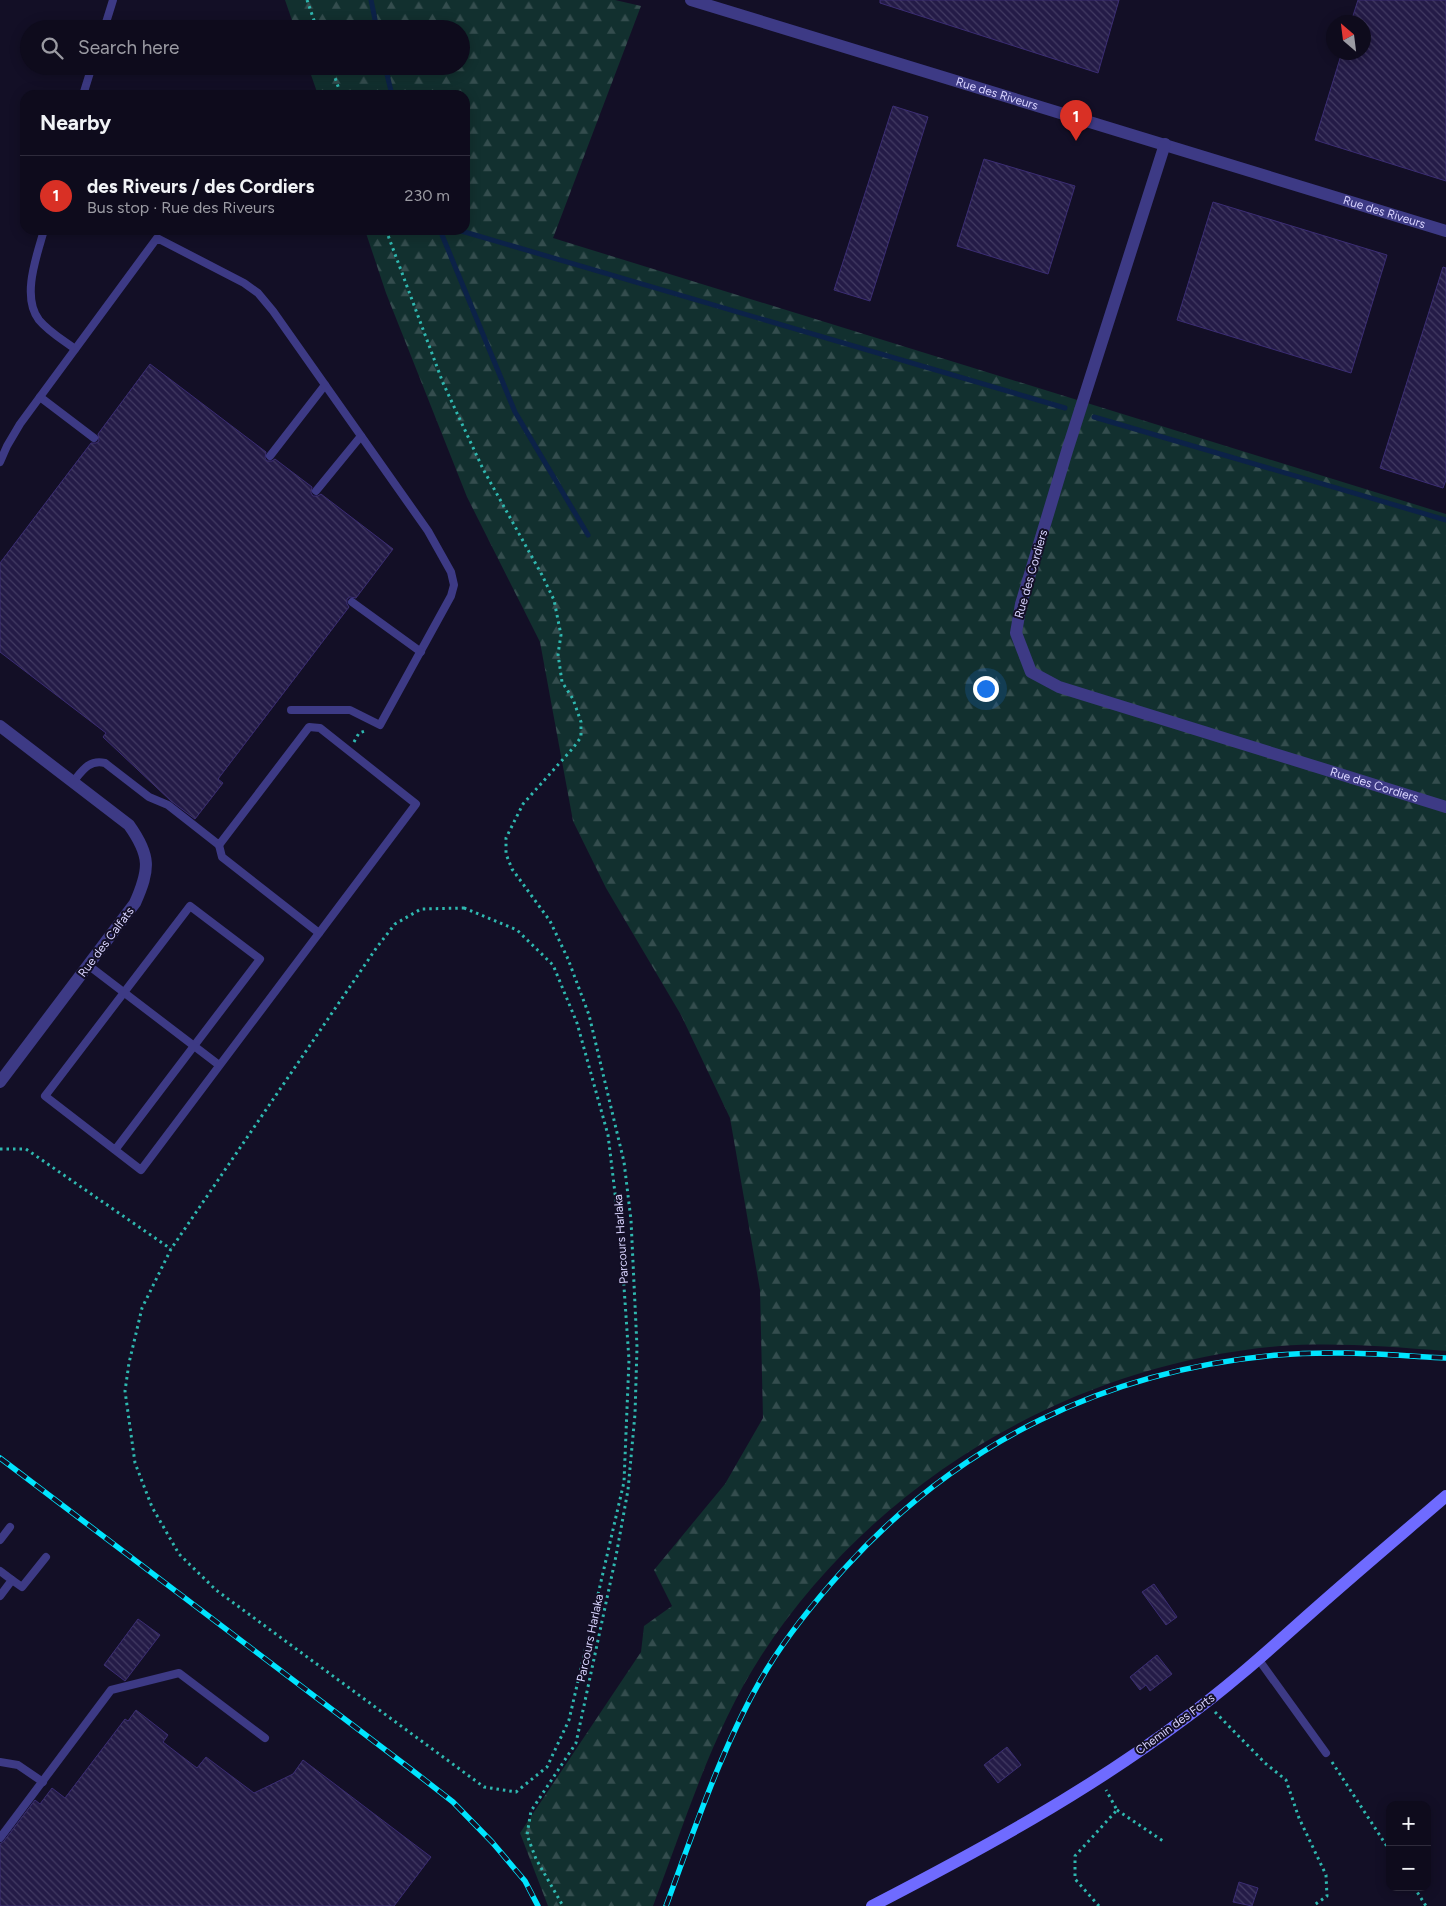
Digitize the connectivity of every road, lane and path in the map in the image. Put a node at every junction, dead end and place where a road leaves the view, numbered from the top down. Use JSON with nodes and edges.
{"nodes":[{"id":1,"x":113,"y":0,"type":"edge"},
{"id":2,"x":307,"y":0,"type":"edge"},
{"id":3,"x":691,"y":0,"type":"edge"},
{"id":4,"x":107,"y":20,"type":"edge"},
{"id":5,"x":314,"y":20,"type":"edge"},
{"id":6,"x":89,"y":75,"type":"edge"},
{"id":7,"x":333,"y":75,"type":"edge"},
{"id":8,"x":85,"y":90,"type":"edge"},
{"id":9,"x":339,"y":90,"type":"edge"},
{"id":10,"x":1166,"y":144,"type":"junction"},
{"id":11,"x":1446,"y":231,"type":"edge"},
{"id":12,"x":43,"y":235,"type":"edge"},
{"id":13,"x":388,"y":235,"type":"edge"},
{"id":14,"x":76,"y":349,"type":"junction"},
{"id":15,"x":325,"y":385,"type":"junction"},
{"id":16,"x":40,"y":397,"type":"junction"},
{"id":17,"x":360,"y":436,"type":"junction"},
{"id":18,"x":94,"y":438,"type":"dead end"},
{"id":19,"x":270,"y":456,"type":"dead end"},
{"id":20,"x":0,"y":462,"type":"edge"},
{"id":21,"x":316,"y":490,"type":"dead end"},
{"id":22,"x":352,"y":602,"type":"dead end"},
{"id":23,"x":421,"y":652,"type":"junction"},
{"id":24,"x":291,"y":710,"type":"dead end"},
{"id":25,"x":0,"y":726,"type":"edge"},
{"id":26,"x":72,"y":782,"type":"junction"},
{"id":27,"x":1446,"y":807,"type":"edge"},
{"id":28,"x":219,"y":845,"type":"junction"},
{"id":29,"x":319,"y":933,"type":"junction"},
{"id":30,"x":88,"y":965,"type":"junction"},
{"id":31,"x":124,"y":992,"type":"junction"},
{"id":32,"x":194,"y":1046,"type":"junction"},
{"id":33,"x":219,"y":1065,"type":"junction"},
{"id":34,"x":0,"y":1082,"type":"edge"},
{"id":35,"x":0,"y":1149,"type":"edge"},
{"id":36,"x":115,"y":1150,"type":"junction"},
{"id":37,"x":171,"y":1249,"type":"junction"},
{"id":38,"x":1446,"y":1496,"type":"edge"},
{"id":39,"x":10,"y":1527,"type":"dead end"},
{"id":40,"x":0,"y":1540,"type":"edge"},
{"id":41,"x":46,"y":1557,"type":"dead end"},
{"id":42,"x":0,"y":1571,"type":"edge"},
{"id":43,"x":12,"y":1580,"type":"junction"},
{"id":44,"x":0,"y":1596,"type":"edge"},
{"id":45,"x":1259,"y":1660,"type":"junction"},
{"id":46,"x":1206,"y":1702,"type":"junction"},
{"id":47,"x":265,"y":1738,"type":"dead end"},
{"id":48,"x":1326,"y":1753,"type":"joint"},
{"id":49,"x":0,"y":1762,"type":"edge"},
{"id":50,"x":1099,"y":1778,"type":"junction"},
{"id":51,"x":42,"y":1782,"type":"junction"},
{"id":52,"x":1117,"y":1810,"type":"junction"},
{"id":53,"x":0,"y":1838,"type":"edge"},
{"id":54,"x":1163,"y":1841,"type":"dead end"},
{"id":55,"x":1387,"y":1846,"type":"edge"},
{"id":56,"x":1417,"y":1891,"type":"edge"},
{"id":57,"x":562,"y":1906,"type":"edge"},
{"id":58,"x":872,"y":1906,"type":"edge"},
{"id":59,"x":1098,"y":1906,"type":"edge"},
{"id":60,"x":1314,"y":1906,"type":"edge"},
{"id":61,"x":1426,"y":1906,"type":"edge"}],
"edges":[{"from":1,"to":4,"type":"lane"},
{"from":2,"to":5,"type":"path"},
{"from":3,"to":10,"type":"street","name":"Rue des Riveurs"},
{"from":6,"to":8,"type":"lane"},
{"from":7,"to":9,"type":"path"},
{"from":10,"to":11,"type":"street","name":"Rue des Riveurs"},
{"from":10,"to":27,"type":"street","name":"Rue des Cordiers"},
{"from":12,"to":14,"type":"lane"},
{"from":13,"to":57,"type":"path","name":"Parcours Harlaka"},
{"from":14,"to":15,"type":"lane"},
{"from":14,"to":16,"type":"lane"},
{"from":15,"to":17,"type":"lane"},
{"from":15,"to":19,"type":"lane"},
{"from":16,"to":18,"type":"lane"},
{"from":16,"to":20,"type":"lane"},
{"from":17,"to":21,"type":"lane"},
{"from":17,"to":23,"type":"lane"},
{"from":22,"to":23,"type":"lane"},
{"from":23,"to":24,"type":"lane"},
{"from":25,"to":26,"type":"street","name":"Rue des Calfats"},
{"from":26,"to":28,"type":"lane"},
{"from":26,"to":30,"type":"street","name":"Rue des Calfats"},
{"from":28,"to":29,"type":"lane"},
{"from":28,"to":29,"type":"lane"},
{"from":29,"to":33,"type":"lane"},
{"from":30,"to":31,"type":"lane"},
{"from":30,"to":34,"type":"street","name":"Rue des Calfats"},
{"from":31,"to":32,"type":"lane"},
{"from":31,"to":32,"type":"lane"},
{"from":31,"to":36,"type":"lane"},
{"from":32,"to":33,"type":"lane"},
{"from":32,"to":36,"type":"lane"},
{"from":33,"to":36,"type":"lane"},
{"from":35,"to":37,"type":"path"},
{"from":37,"to":37,"type":"path"},
{"from":38,"to":45,"type":"street","name":"Chemin des Forts"},
{"from":39,"to":40,"type":"lane"},
{"from":41,"to":43,"type":"lane"},
{"from":42,"to":43,"type":"lane"},
{"from":43,"to":44,"type":"lane"},
{"from":45,"to":46,"type":"street","name":"Chemin des Forts"},
{"from":45,"to":48,"type":"lane"},
{"from":46,"to":50,"type":"street","name":"Chemin des Forts"},
{"from":46,"to":60,"type":"path"},
{"from":47,"to":51,"type":"lane"},
{"from":48,"to":55,"type":"path"},
{"from":49,"to":51,"type":"lane"},
{"from":50,"to":52,"type":"path"},
{"from":50,"to":58,"type":"street","name":"Chemin des Forts"},
{"from":51,"to":53,"type":"lane"},
{"from":52,"to":54,"type":"path"},
{"from":52,"to":59,"type":"path"},
{"from":56,"to":61,"type":"path"}]}
